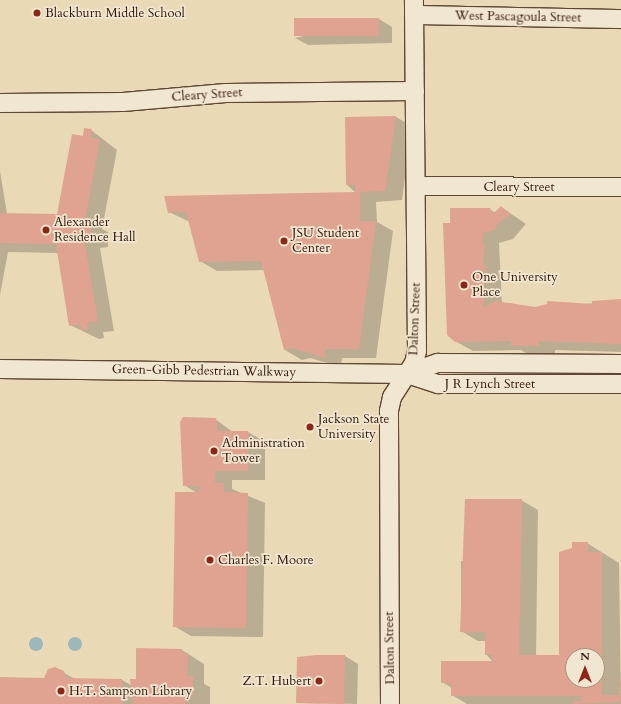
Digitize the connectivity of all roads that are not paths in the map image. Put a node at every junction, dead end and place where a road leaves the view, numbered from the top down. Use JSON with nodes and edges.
{"nodes":[{"id":1,"x":414,"y":7,"type":"edge"},
{"id":2,"x":621,"y":19,"type":"edge"},
{"id":3,"x":415,"y":91,"type":"junction"},
{"id":4,"x":0,"y":103,"type":"edge"},
{"id":5,"x":416,"y":186,"type":"junction"},
{"id":6,"x":621,"y":187,"type":"edge"},
{"id":7,"x":621,"y":364,"type":"edge"},
{"id":8,"x":0,"y":369,"type":"edge"},
{"id":9,"x":407,"y":374,"type":"junction"},
{"id":10,"x":621,"y":384,"type":"edge"},
{"id":11,"x":390,"y":704,"type":"edge"}],
"edges":[{"from":1,"to":2,"type":"street","name":"West Pascagoula Street"},
{"from":1,"to":3,"type":"street","name":"Dalton Street"},
{"from":3,"to":4,"type":"street","name":"Cleary Street"},
{"from":3,"to":5,"type":"street","name":"Dalton Street"},
{"from":5,"to":6,"type":"street","name":"Cleary Street"},
{"from":5,"to":9,"type":"street","name":"Dalton Street"},
{"from":7,"to":9,"type":"street","name":"J R Lynch Street"},
{"from":8,"to":9,"type":"street","name":"Green-Gibb Pedestrian Walkway"},
{"from":9,"to":10,"type":"street","name":"J R Lynch Street"},
{"from":9,"to":11,"type":"street","name":"Dalton Street"}]}
